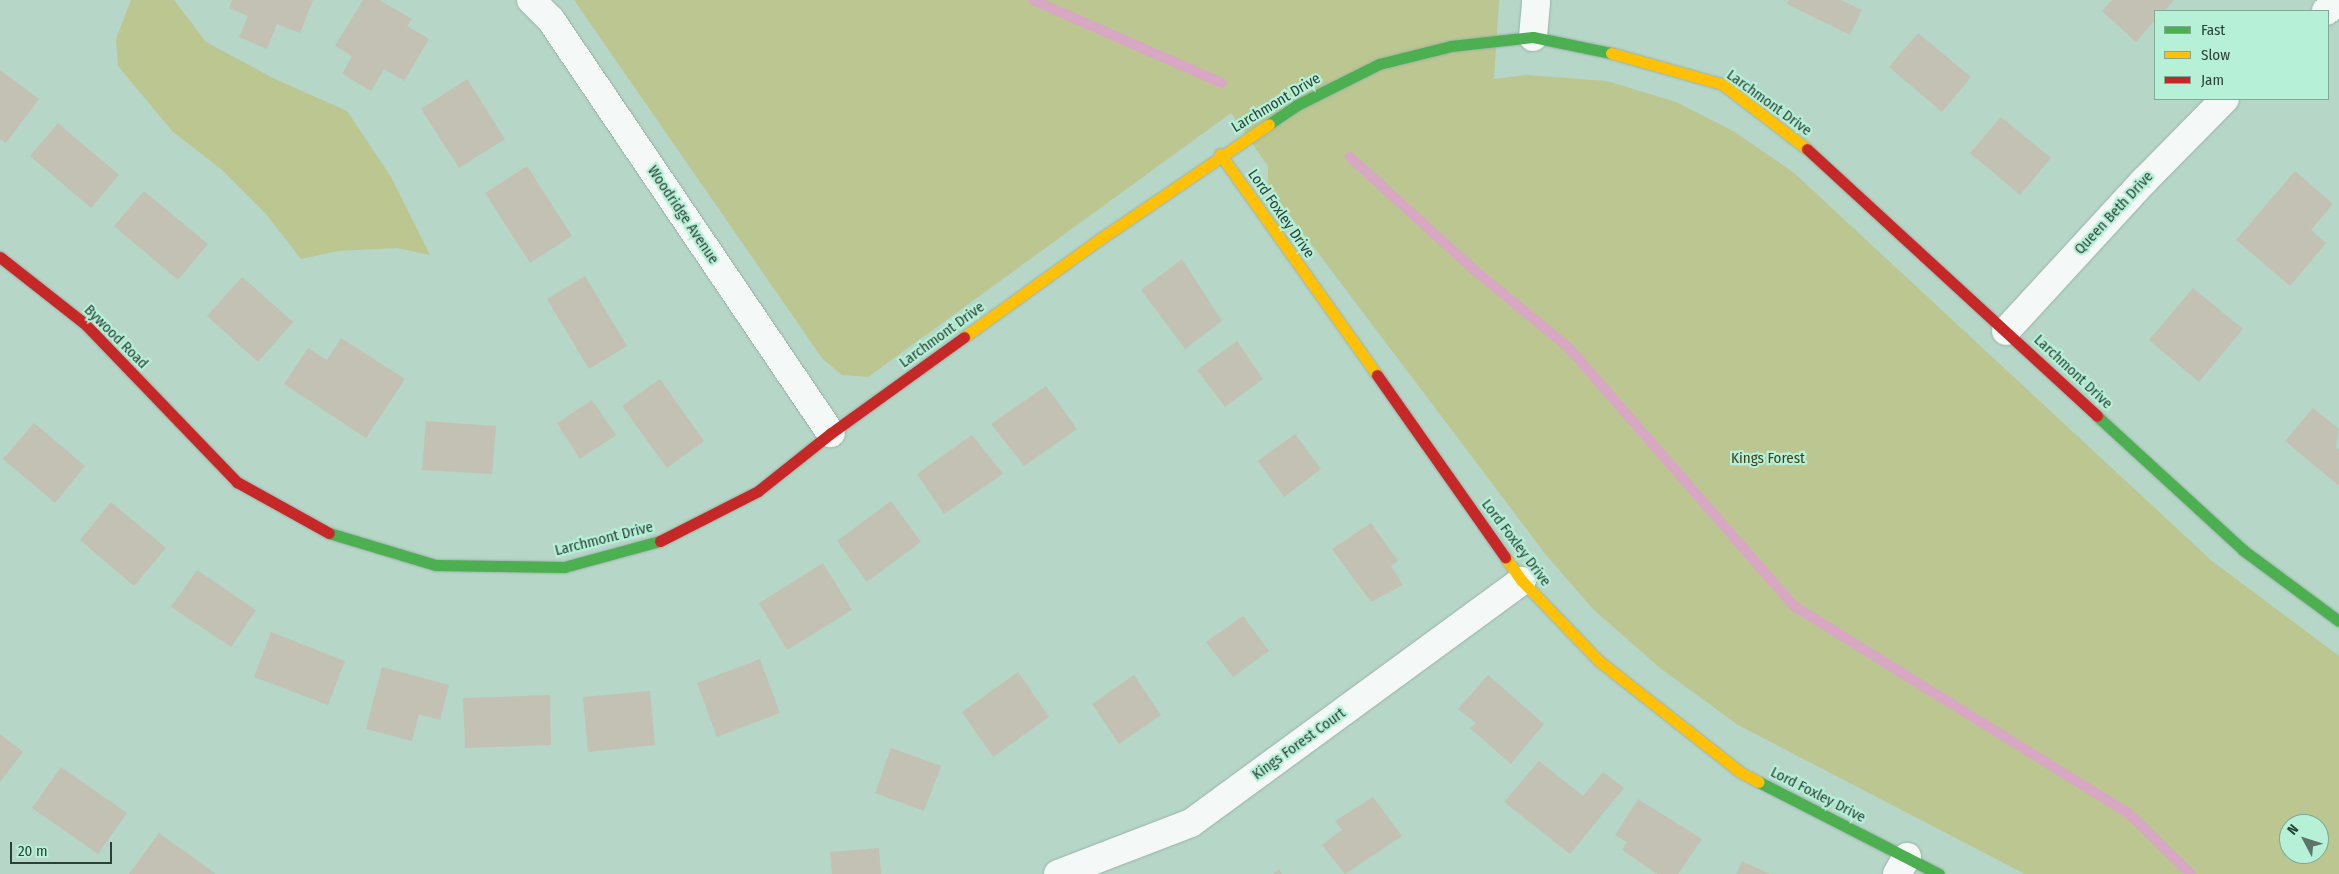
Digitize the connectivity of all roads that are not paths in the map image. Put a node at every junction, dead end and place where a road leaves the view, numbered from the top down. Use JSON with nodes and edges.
{"nodes":[{"id":1,"x":532,"y":0,"type":"edge"},
{"id":2,"x":1536,"y":0,"type":"edge"},
{"id":3,"x":2339,"y":1,"type":"edge"},
{"id":4,"x":2327,"y":10,"type":"edge"},
{"id":5,"x":1533,"y":37,"type":"junction"},
{"id":6,"x":2224,"y":100,"type":"edge"},
{"id":7,"x":1220,"y":154,"type":"junction"},
{"id":8,"x":0,"y":257,"type":"edge"},
{"id":9,"x":2006,"y":330,"type":"junction"},
{"id":10,"x":182,"y":426,"type":"joint"},
{"id":11,"x":831,"y":434,"type":"junction"},
{"id":12,"x":1522,"y":581,"type":"junction"},
{"id":13,"x":2339,"y":620,"type":"edge"},
{"id":14,"x":1902,"y":866,"type":"edge"},
{"id":15,"x":1058,"y":874,"type":"edge"},
{"id":16,"x":1939,"y":874,"type":"edge"}],
"edges":[{"from":1,"to":11,"type":"street","name":"Woodridge Avenue"},
{"from":2,"to":5,"type":"street"},
{"from":3,"to":4,"type":"street"},
{"from":5,"to":7,"type":"street","name":"Larchmont Drive"},
{"from":5,"to":9,"type":"street","name":"Larchmont Drive"},
{"from":6,"to":9,"type":"street","name":"Queen Beth Drive"},
{"from":7,"to":11,"type":"street","name":"Larchmont Drive"},
{"from":7,"to":12,"type":"street","name":"Lord Foxley Drive"},
{"from":8,"to":10,"type":"street","name":"Bywood Road"},
{"from":9,"to":13,"type":"street","name":"Larchmont Drive"},
{"from":10,"to":11,"type":"street","name":"Larchmont Drive"},
{"from":12,"to":14,"type":"street","name":"Lord Foxley Drive"},
{"from":12,"to":15,"type":"street","name":"Kings Forest Court"},
{"from":14,"to":16,"type":"street","name":"Lord Foxley Drive"}]}
